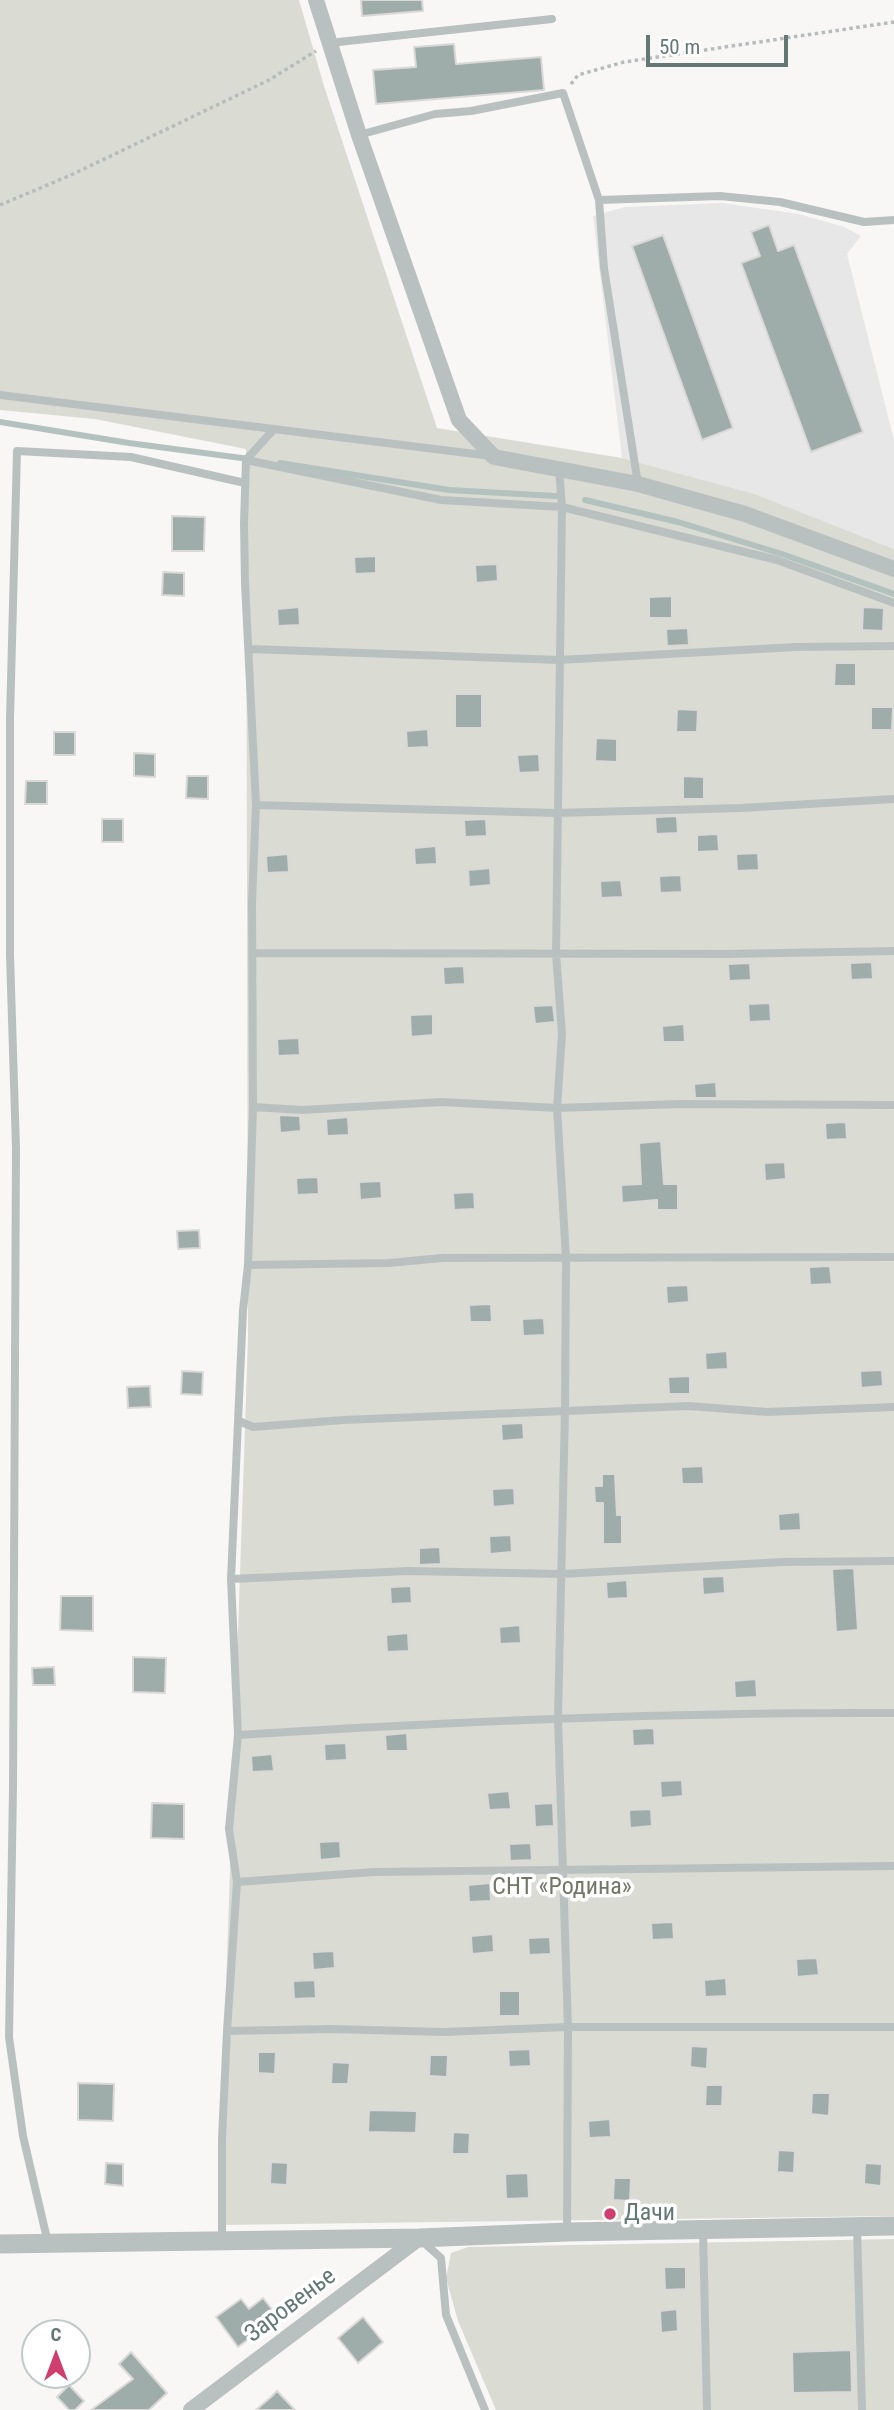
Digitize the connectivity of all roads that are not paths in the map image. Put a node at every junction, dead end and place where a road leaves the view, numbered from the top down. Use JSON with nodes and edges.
{"nodes":[{"id":1,"x":316,"y":0,"type":"edge"},
{"id":2,"x":552,"y":19,"type":"dead end"},
{"id":3,"x":328,"y":43,"type":"junction"},
{"id":4,"x":359,"y":135,"type":"junction"},
{"id":5,"x":598,"y":200,"type":"junction"},
{"id":6,"x":894,"y":220,"type":"edge"},
{"id":7,"x":0,"y":395,"type":"edge"},
{"id":8,"x":274,"y":429,"type":"junction"},
{"id":9,"x":494,"y":457,"type":"junction"},
{"id":10,"x":246,"y":460,"type":"junction"},
{"id":11,"x":559,"y":468,"type":"junction"},
{"id":12,"x":245,"y":483,"type":"junction"},
{"id":13,"x":638,"y":484,"type":"junction"},
{"id":14,"x":562,"y":508,"type":"junction"},
{"id":15,"x":894,"y":569,"type":"edge"},
{"id":16,"x":894,"y":603,"type":"edge"},
{"id":17,"x":894,"y":646,"type":"edge"},
{"id":18,"x":249,"y":649,"type":"junction"},
{"id":19,"x":559,"y":660,"type":"junction"},
{"id":20,"x":894,"y":799,"type":"edge"},
{"id":21,"x":256,"y":806,"type":"junction"},
{"id":22,"x":557,"y":813,"type":"junction"},
{"id":23,"x":894,"y":951,"type":"edge"},
{"id":24,"x":253,"y":953,"type":"junction"},
{"id":25,"x":556,"y":954,"type":"junction"},
{"id":26,"x":894,"y":1105,"type":"edge"},
{"id":27,"x":253,"y":1107,"type":"junction"},
{"id":28,"x":557,"y":1108,"type":"junction"},
{"id":29,"x":894,"y":1257,"type":"edge"},
{"id":30,"x":566,"y":1258,"type":"junction"},
{"id":31,"x":248,"y":1265,"type":"junction"},
{"id":32,"x":894,"y":1407,"type":"edge"},
{"id":33,"x":565,"y":1410,"type":"junction"},
{"id":34,"x":239,"y":1421,"type":"junction"},
{"id":35,"x":894,"y":1561,"type":"edge"},
{"id":36,"x":562,"y":1573,"type":"junction"},
{"id":37,"x":231,"y":1579,"type":"junction"},
{"id":38,"x":894,"y":1713,"type":"edge"},
{"id":39,"x":558,"y":1718,"type":"junction"},
{"id":40,"x":238,"y":1735,"type":"junction"},
{"id":41,"x":894,"y":1866,"type":"edge"},
{"id":42,"x":564,"y":1869,"type":"junction"},
{"id":43,"x":237,"y":1882,"type":"junction"},
{"id":44,"x":568,"y":2027,"type":"junction"},
{"id":45,"x":894,"y":2027,"type":"edge"},
{"id":46,"x":227,"y":2031,"type":"junction"},
{"id":47,"x":894,"y":2226,"type":"edge"},
{"id":48,"x":857,"y":2227,"type":"junction"},
{"id":49,"x":703,"y":2230,"type":"junction"},
{"id":50,"x":567,"y":2232,"type":"junction"},
{"id":51,"x":419,"y":2238,"type":"junction"},
{"id":52,"x":222,"y":2240,"type":"junction"},
{"id":53,"x":0,"y":2244,"type":"edge"},
{"id":54,"x":48,"y":2244,"type":"junction"},
{"id":55,"x":191,"y":2410,"type":"edge"},
{"id":56,"x":485,"y":2410,"type":"edge"},
{"id":57,"x":707,"y":2410,"type":"edge"},
{"id":58,"x":862,"y":2410,"type":"edge"}],
"edges":[{"from":1,"to":3,"type":"street"},
{"from":2,"to":3,"type":"lane"},
{"from":3,"to":4,"type":"street"},
{"from":4,"to":5,"type":"lane"},
{"from":4,"to":9,"type":"street"},
{"from":5,"to":6,"type":"lane"},
{"from":5,"to":13,"type":"lane"},
{"from":7,"to":8,"type":"lane"},
{"from":8,"to":9,"type":"lane"},
{"from":8,"to":10,"type":"lane"},
{"from":9,"to":11,"type":"street"},
{"from":10,"to":12,"type":"lane"},
{"from":10,"to":14,"type":"lane"},
{"from":11,"to":13,"type":"street"},
{"from":11,"to":14,"type":"lane"},
{"from":12,"to":18,"type":"lane"},
{"from":12,"to":54,"type":"lane"},
{"from":13,"to":15,"type":"street"},
{"from":14,"to":16,"type":"lane"},
{"from":14,"to":19,"type":"lane"},
{"from":17,"to":19,"type":"lane"},
{"from":18,"to":19,"type":"lane"},
{"from":18,"to":21,"type":"lane"},
{"from":19,"to":22,"type":"lane"},
{"from":20,"to":22,"type":"lane"},
{"from":21,"to":22,"type":"lane"},
{"from":21,"to":24,"type":"lane"},
{"from":22,"to":25,"type":"lane"},
{"from":23,"to":25,"type":"lane"},
{"from":24,"to":25,"type":"lane"},
{"from":24,"to":27,"type":"lane"},
{"from":25,"to":28,"type":"lane"},
{"from":26,"to":28,"type":"lane"},
{"from":27,"to":28,"type":"lane"},
{"from":27,"to":31,"type":"lane"},
{"from":28,"to":30,"type":"lane"},
{"from":29,"to":30,"type":"lane"},
{"from":30,"to":31,"type":"lane"},
{"from":30,"to":33,"type":"lane"},
{"from":31,"to":34,"type":"lane"},
{"from":32,"to":33,"type":"lane"},
{"from":33,"to":34,"type":"lane"},
{"from":33,"to":36,"type":"lane"},
{"from":34,"to":37,"type":"lane"},
{"from":35,"to":36,"type":"lane"},
{"from":36,"to":37,"type":"lane"},
{"from":36,"to":39,"type":"lane"},
{"from":37,"to":40,"type":"lane"},
{"from":38,"to":39,"type":"lane"},
{"from":39,"to":40,"type":"lane"},
{"from":39,"to":42,"type":"lane"},
{"from":40,"to":43,"type":"lane"},
{"from":41,"to":42,"type":"lane"},
{"from":42,"to":43,"type":"lane"},
{"from":42,"to":44,"type":"lane"},
{"from":43,"to":46,"type":"lane"},
{"from":44,"to":45,"type":"lane"},
{"from":44,"to":46,"type":"lane"},
{"from":44,"to":50,"type":"lane"},
{"from":46,"to":52,"type":"lane"},
{"from":47,"to":48,"type":"street"},
{"from":48,"to":49,"type":"street"},
{"from":48,"to":58,"type":"lane"},
{"from":49,"to":50,"type":"street"},
{"from":49,"to":57,"type":"lane"},
{"from":50,"to":51,"type":"street"},
{"from":51,"to":52,"type":"street"},
{"from":51,"to":55,"type":"street","name":"Заровенье"},
{"from":51,"to":56,"type":"lane"},
{"from":52,"to":54,"type":"street"},
{"from":53,"to":54,"type":"street"}]}
